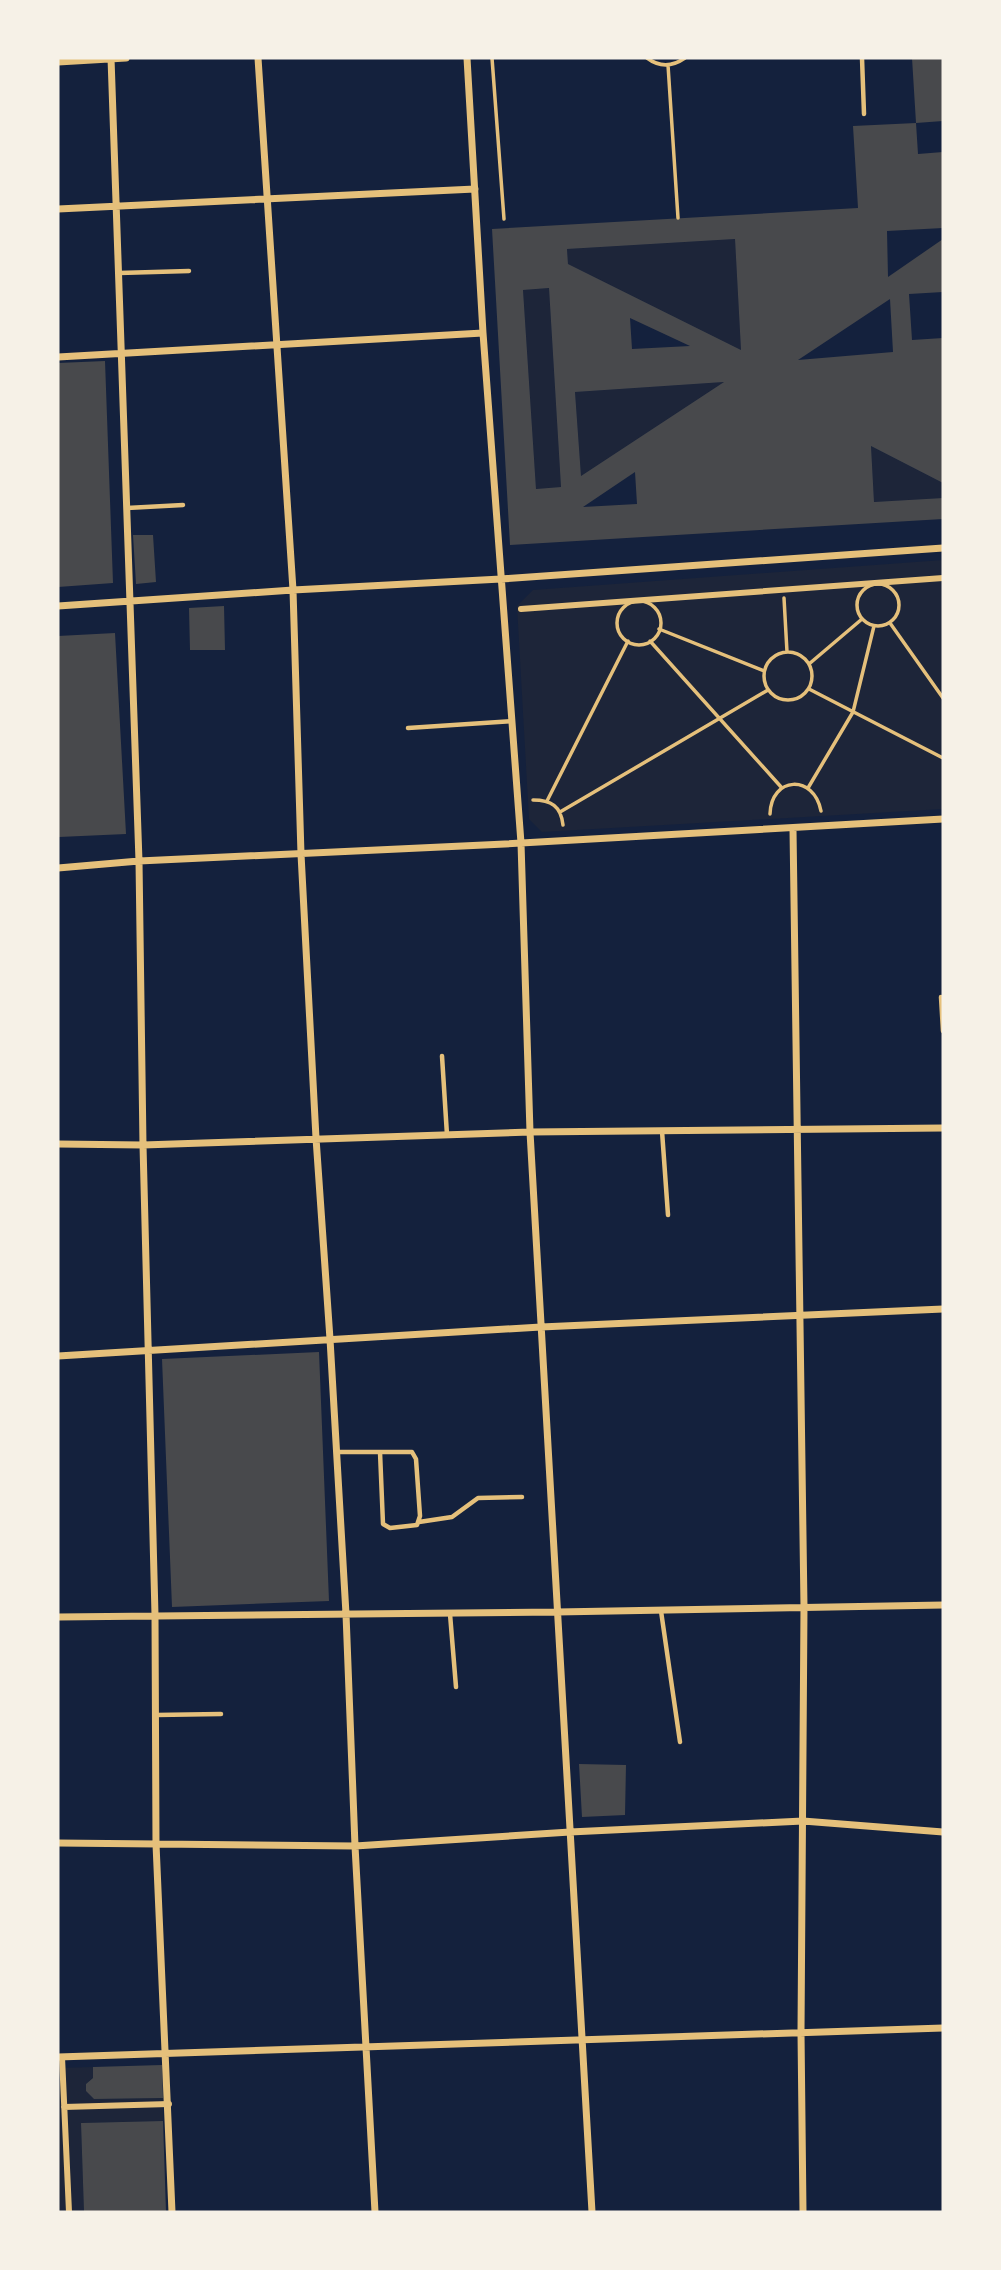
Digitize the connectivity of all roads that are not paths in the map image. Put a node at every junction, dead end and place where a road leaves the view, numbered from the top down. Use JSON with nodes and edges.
{"nodes":[{"id":1,"x":111,"y":58,"type":"edge"},
{"id":2,"x":126,"y":58,"type":"edge"},
{"id":3,"x":258,"y":58,"type":"edge"},
{"id":4,"x":467,"y":58,"type":"edge"},
{"id":5,"x":862,"y":58,"type":"edge"},
{"id":6,"x":58,"y":62,"type":"edge"},
{"id":7,"x":864,"y":114,"type":"dead end"},
{"id":8,"x":475,"y":189,"type":"junction"},
{"id":9,"x":267,"y":199,"type":"junction"},
{"id":10,"x":116,"y":206,"type":"junction"},
{"id":11,"x":58,"y":209,"type":"edge"},
{"id":12,"x":189,"y":271,"type":"dead end"},
{"id":13,"x":119,"y":272,"type":"junction"},
{"id":14,"x":483,"y":333,"type":"junction"},
{"id":15,"x":277,"y":345,"type":"junction"},
{"id":16,"x":122,"y":353,"type":"junction"},
{"id":17,"x":58,"y":357,"type":"edge"},
{"id":18,"x":183,"y":505,"type":"dead end"},
{"id":19,"x":127,"y":508,"type":"junction"},
{"id":20,"x":943,"y":548,"type":"edge"},
{"id":21,"x":943,"y":578,"type":"edge"},
{"id":22,"x":501,"y":579,"type":"junction"},
{"id":23,"x":293,"y":590,"type":"junction"},
{"id":24,"x":130,"y":600,"type":"junction"},
{"id":25,"x":58,"y":606,"type":"edge"},
{"id":26,"x":521,"y":609,"type":"dead end"},
{"id":27,"x":512,"y":721,"type":"junction"},
{"id":28,"x":408,"y":728,"type":"dead end"},
{"id":29,"x":943,"y":819,"type":"edge"},
{"id":30,"x":793,"y":829,"type":"junction"},
{"id":31,"x":521,"y":843,"type":"junction"},
{"id":32,"x":301,"y":854,"type":"junction"},
{"id":33,"x":139,"y":861,"type":"junction"},
{"id":34,"x":58,"y":868,"type":"edge"},
{"id":35,"x":941,"y":997,"type":"dead end"},
{"id":36,"x":943,"y":1031,"type":"edge"},
{"id":37,"x":442,"y":1056,"type":"dead end"},
{"id":38,"x":943,"y":1128,"type":"edge"},
{"id":39,"x":798,"y":1130,"type":"junction"},
{"id":40,"x":663,"y":1131,"type":"junction"},
{"id":41,"x":530,"y":1132,"type":"junction"},
{"id":42,"x":447,"y":1135,"type":"junction"},
{"id":43,"x":316,"y":1139,"type":"junction"},
{"id":44,"x":58,"y":1144,"type":"edge"},
{"id":45,"x":143,"y":1145,"type":"junction"},
{"id":46,"x":668,"y":1215,"type":"dead end"},
{"id":47,"x":943,"y":1309,"type":"edge"},
{"id":48,"x":799,"y":1315,"type":"junction"},
{"id":49,"x":541,"y":1326,"type":"junction"},
{"id":50,"x":330,"y":1339,"type":"junction"},
{"id":51,"x":148,"y":1350,"type":"junction"},
{"id":52,"x":58,"y":1356,"type":"edge"},
{"id":53,"x":337,"y":1451,"type":"junction"},
{"id":54,"x":380,"y":1452,"type":"junction"},
{"id":55,"x":522,"y":1497,"type":"dead end"},
{"id":56,"x":419,"y":1521,"type":"junction"},
{"id":57,"x":943,"y":1605,"type":"edge"},
{"id":58,"x":804,"y":1607,"type":"junction"},
{"id":59,"x":661,"y":1610,"type":"junction"},
{"id":60,"x":558,"y":1612,"type":"junction"},
{"id":61,"x":450,"y":1613,"type":"junction"},
{"id":62,"x":346,"y":1614,"type":"junction"},
{"id":63,"x":155,"y":1615,"type":"junction"},
{"id":64,"x":58,"y":1617,"type":"edge"},
{"id":65,"x":456,"y":1687,"type":"dead end"},
{"id":66,"x":221,"y":1714,"type":"dead end"},
{"id":67,"x":156,"y":1715,"type":"junction"},
{"id":68,"x":680,"y":1742,"type":"dead end"},
{"id":69,"x":803,"y":1821,"type":"junction"},
{"id":70,"x":570,"y":1832,"type":"junction"},
{"id":71,"x":943,"y":1832,"type":"edge"},
{"id":72,"x":58,"y":1843,"type":"edge"},
{"id":73,"x":156,"y":1844,"type":"junction"},
{"id":74,"x":355,"y":1846,"type":"junction"},
{"id":75,"x":943,"y":2028,"type":"edge"},
{"id":76,"x":801,"y":2032,"type":"junction"},
{"id":77,"x":582,"y":2040,"type":"junction"},
{"id":78,"x":366,"y":2047,"type":"junction"},
{"id":79,"x":167,"y":2054,"type":"junction"},
{"id":80,"x":60,"y":2057,"type":"edge"},
{"id":81,"x":169,"y":2104,"type":"junction"},
{"id":82,"x":64,"y":2107,"type":"junction"},
{"id":83,"x":69,"y":2212,"type":"edge"},
{"id":84,"x":173,"y":2212,"type":"edge"},
{"id":85,"x":375,"y":2212,"type":"edge"},
{"id":86,"x":592,"y":2212,"type":"edge"},
{"id":87,"x":803,"y":2212,"type":"edge"}],
"edges":[{"from":1,"to":2,"type":"street"},
{"from":1,"to":6,"type":"street"},
{"from":1,"to":10,"type":"street"},
{"from":3,"to":9,"type":"street"},
{"from":4,"to":8,"type":"street"},
{"from":5,"to":7,"type":"lane"},
{"from":8,"to":9,"type":"street"},
{"from":8,"to":14,"type":"street"},
{"from":9,"to":10,"type":"street"},
{"from":9,"to":15,"type":"street"},
{"from":10,"to":11,"type":"street"},
{"from":10,"to":13,"type":"street"},
{"from":12,"to":13,"type":"lane"},
{"from":13,"to":16,"type":"street"},
{"from":14,"to":15,"type":"street"},
{"from":14,"to":22,"type":"street"},
{"from":15,"to":16,"type":"street"},
{"from":15,"to":23,"type":"street"},
{"from":16,"to":17,"type":"street"},
{"from":16,"to":19,"type":"street"},
{"from":18,"to":19,"type":"lane"},
{"from":19,"to":24,"type":"street"},
{"from":20,"to":22,"type":"street"},
{"from":21,"to":26,"type":"street"},
{"from":22,"to":23,"type":"street"},
{"from":22,"to":27,"type":"street"},
{"from":23,"to":24,"type":"street"},
{"from":23,"to":32,"type":"street"},
{"from":24,"to":25,"type":"street"},
{"from":24,"to":33,"type":"street"},
{"from":27,"to":28,"type":"lane"},
{"from":27,"to":31,"type":"street"},
{"from":29,"to":30,"type":"street"},
{"from":30,"to":31,"type":"street"},
{"from":30,"to":39,"type":"street"},
{"from":31,"to":32,"type":"street"},
{"from":31,"to":41,"type":"street"},
{"from":32,"to":33,"type":"street"},
{"from":32,"to":43,"type":"street"},
{"from":33,"to":34,"type":"street"},
{"from":33,"to":45,"type":"street"},
{"from":35,"to":36,"type":"lane"},
{"from":37,"to":42,"type":"lane"},
{"from":38,"to":39,"type":"street"},
{"from":39,"to":40,"type":"street"},
{"from":39,"to":48,"type":"street"},
{"from":40,"to":41,"type":"street"},
{"from":40,"to":46,"type":"lane"},
{"from":41,"to":42,"type":"street"},
{"from":41,"to":49,"type":"street"},
{"from":42,"to":43,"type":"street"},
{"from":43,"to":45,"type":"street"},
{"from":43,"to":50,"type":"street"},
{"from":44,"to":45,"type":"street"},
{"from":45,"to":51,"type":"street"},
{"from":47,"to":48,"type":"street"},
{"from":48,"to":49,"type":"street"},
{"from":48,"to":58,"type":"street"},
{"from":49,"to":50,"type":"street"},
{"from":49,"to":60,"type":"street"},
{"from":50,"to":51,"type":"street"},
{"from":50,"to":53,"type":"street"},
{"from":51,"to":52,"type":"street"},
{"from":51,"to":63,"type":"street"},
{"from":53,"to":54,"type":"lane"},
{"from":53,"to":62,"type":"street"},
{"from":54,"to":56,"type":"lane"},
{"from":54,"to":56,"type":"lane"},
{"from":55,"to":56,"type":"lane"},
{"from":57,"to":58,"type":"street"},
{"from":58,"to":59,"type":"street"},
{"from":58,"to":69,"type":"street"},
{"from":59,"to":60,"type":"street"},
{"from":59,"to":68,"type":"lane"},
{"from":60,"to":61,"type":"street"},
{"from":60,"to":70,"type":"street"},
{"from":61,"to":62,"type":"street"},
{"from":61,"to":65,"type":"lane"},
{"from":62,"to":63,"type":"street"},
{"from":62,"to":74,"type":"street"},
{"from":63,"to":64,"type":"street"},
{"from":63,"to":67,"type":"street"},
{"from":66,"to":67,"type":"lane"},
{"from":67,"to":73,"type":"street"},
{"from":69,"to":70,"type":"street"},
{"from":69,"to":71,"type":"street"},
{"from":69,"to":76,"type":"street"},
{"from":70,"to":74,"type":"street"},
{"from":70,"to":77,"type":"street"},
{"from":72,"to":73,"type":"street"},
{"from":73,"to":74,"type":"street"},
{"from":73,"to":79,"type":"street"},
{"from":74,"to":78,"type":"street"},
{"from":75,"to":76,"type":"street"},
{"from":76,"to":77,"type":"street"},
{"from":76,"to":87,"type":"street"},
{"from":77,"to":78,"type":"street"},
{"from":77,"to":86,"type":"street"},
{"from":78,"to":79,"type":"street"},
{"from":78,"to":85,"type":"street"},
{"from":79,"to":80,"type":"street"},
{"from":79,"to":81,"type":"street"},
{"from":80,"to":82,"type":"street"},
{"from":81,"to":82,"type":"street"},
{"from":81,"to":84,"type":"street"},
{"from":82,"to":83,"type":"street"}]}
